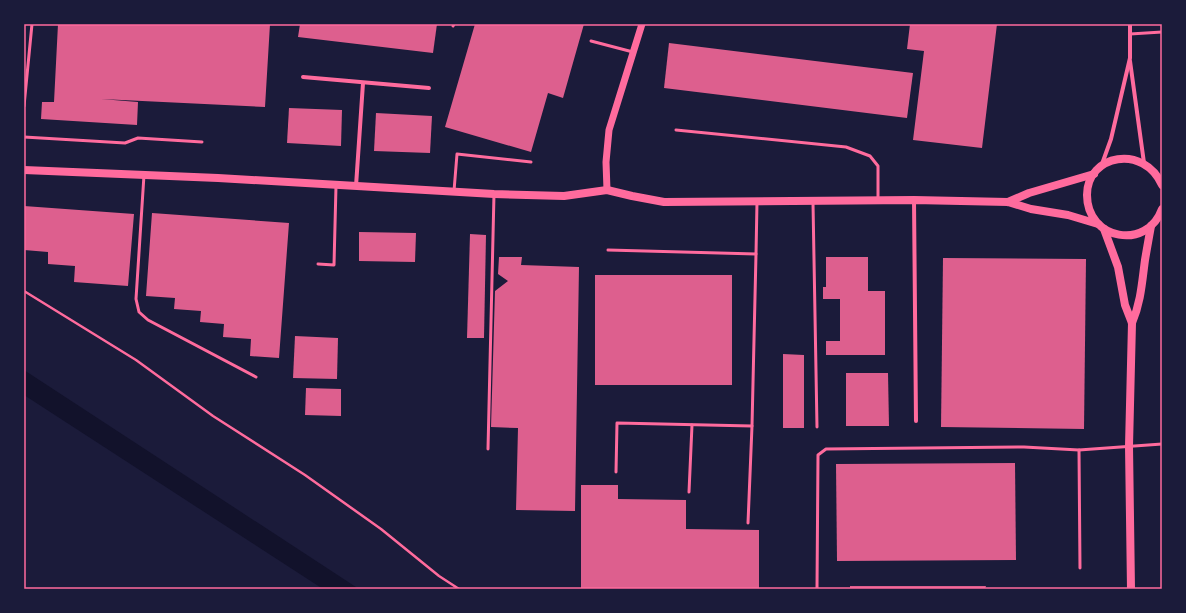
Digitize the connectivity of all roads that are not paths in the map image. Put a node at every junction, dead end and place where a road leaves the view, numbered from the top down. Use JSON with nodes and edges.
{"nodes":[{"id":1,"x":32,"y":24,"type":"edge"},
{"id":2,"x":642,"y":24,"type":"edge"},
{"id":3,"x":1130,"y":24,"type":"edge"},
{"id":4,"x":1162,"y":32,"type":"edge"},
{"id":5,"x":1130,"y":34,"type":"junction"},
{"id":6,"x":591,"y":41,"type":"dead end"},
{"id":7,"x":633,"y":52,"type":"junction"},
{"id":8,"x":1130,"y":58,"type":"junction"},
{"id":9,"x":303,"y":77,"type":"dead end"},
{"id":10,"x":363,"y":83,"type":"junction"},
{"id":11,"x":429,"y":88,"type":"dead end"},
{"id":12,"x":24,"y":106,"type":"edge"},
{"id":13,"x":676,"y":130,"type":"dead end"},
{"id":14,"x":24,"y":137,"type":"edge"},
{"id":15,"x":202,"y":142,"type":"dead end"},
{"id":16,"x":531,"y":162,"type":"dead end"},
{"id":17,"x":1144,"y":163,"type":"junction"},
{"id":18,"x":1101,"y":167,"type":"junction"},
{"id":19,"x":24,"y":170,"type":"edge"},
{"id":20,"x":1094,"y":174,"type":"junction"},
{"id":21,"x":144,"y":175,"type":"junction"},
{"id":22,"x":1161,"y":180,"type":"edge"},
{"id":23,"x":336,"y":185,"type":"junction"},
{"id":24,"x":356,"y":186,"type":"junction"},
{"id":25,"x":606,"y":190,"type":"junction"},
{"id":26,"x":454,"y":192,"type":"junction"},
{"id":27,"x":494,"y":194,"type":"junction"},
{"id":28,"x":758,"y":200,"type":"junction"},
{"id":29,"x":813,"y":200,"type":"junction"},
{"id":30,"x":878,"y":200,"type":"junction"},
{"id":31,"x":914,"y":200,"type":"junction"},
{"id":32,"x":1008,"y":202,"type":"junction"},
{"id":33,"x":1161,"y":212,"type":"edge"},
{"id":34,"x":1098,"y":224,"type":"junction"},
{"id":35,"x":1151,"y":226,"type":"junction"},
{"id":36,"x":1104,"y":230,"type":"junction"},
{"id":37,"x":608,"y":250,"type":"dead end"},
{"id":38,"x":756,"y":254,"type":"junction"},
{"id":39,"x":318,"y":264,"type":"dead end"},
{"id":40,"x":1132,"y":323,"type":"junction"},
{"id":41,"x":256,"y":378,"type":"dead end"},
{"id":42,"x":916,"y":421,"type":"dead end"},
{"id":43,"x":692,"y":425,"type":"junction"},
{"id":44,"x":752,"y":426,"type":"junction"},
{"id":45,"x":817,"y":427,"type":"dead end"},
{"id":46,"x":1162,"y":444,"type":"edge"},
{"id":47,"x":1129,"y":446,"type":"junction"},
{"id":48,"x":488,"y":449,"type":"dead end"},
{"id":49,"x":1079,"y":450,"type":"junction"},
{"id":50,"x":616,"y":472,"type":"dead end"},
{"id":51,"x":689,"y":492,"type":"dead end"},
{"id":52,"x":748,"y":524,"type":"dead end"},
{"id":53,"x":1080,"y":568,"type":"dead end"},
{"id":54,"x":817,"y":589,"type":"edge"},
{"id":55,"x":1131,"y":589,"type":"edge"}],
"edges":[{"from":1,"to":12,"type":"lane"},
{"from":2,"to":7,"type":"street"},
{"from":3,"to":5,"type":"street"},
{"from":4,"to":5,"type":"lane"},
{"from":5,"to":8,"type":"street"},
{"from":6,"to":7,"type":"lane"},
{"from":7,"to":25,"type":"street"},
{"from":8,"to":17,"type":"street"},
{"from":8,"to":18,"type":"street"},
{"from":9,"to":10,"type":"street"},
{"from":10,"to":11,"type":"street"},
{"from":10,"to":24,"type":"street"},
{"from":13,"to":30,"type":"lane"},
{"from":14,"to":15,"type":"lane"},
{"from":16,"to":26,"type":"lane"},
{"from":17,"to":18,"type":"main road"},
{"from":17,"to":22,"type":"main road"},
{"from":18,"to":20,"type":"main road"},
{"from":19,"to":21,"type":"main road"},
{"from":20,"to":32,"type":"main road"},
{"from":20,"to":34,"type":"main road"},
{"from":21,"to":23,"type":"main road"},
{"from":21,"to":41,"type":"lane"},
{"from":23,"to":24,"type":"main road"},
{"from":23,"to":39,"type":"lane"},
{"from":24,"to":26,"type":"main road"},
{"from":25,"to":27,"type":"main road"},
{"from":25,"to":28,"type":"main road"},
{"from":26,"to":27,"type":"main road"},
{"from":27,"to":48,"type":"lane"},
{"from":28,"to":29,"type":"main road"},
{"from":28,"to":38,"type":"lane"},
{"from":29,"to":30,"type":"main road"},
{"from":29,"to":45,"type":"lane"},
{"from":30,"to":31,"type":"main road"},
{"from":31,"to":32,"type":"main road"},
{"from":31,"to":42,"type":"street"},
{"from":32,"to":34,"type":"main road"},
{"from":33,"to":35,"type":"main road"},
{"from":34,"to":36,"type":"main road"},
{"from":35,"to":36,"type":"main road"},
{"from":35,"to":40,"type":"main road"},
{"from":36,"to":40,"type":"main road"},
{"from":37,"to":38,"type":"lane"},
{"from":38,"to":44,"type":"lane"},
{"from":40,"to":47,"type":"main road"},
{"from":43,"to":44,"type":"lane"},
{"from":43,"to":50,"type":"lane"},
{"from":43,"to":51,"type":"lane"},
{"from":44,"to":52,"type":"lane"},
{"from":46,"to":47,"type":"lane"},
{"from":47,"to":49,"type":"lane"},
{"from":47,"to":55,"type":"main road"},
{"from":49,"to":53,"type":"lane"},
{"from":49,"to":54,"type":"lane"}]}
